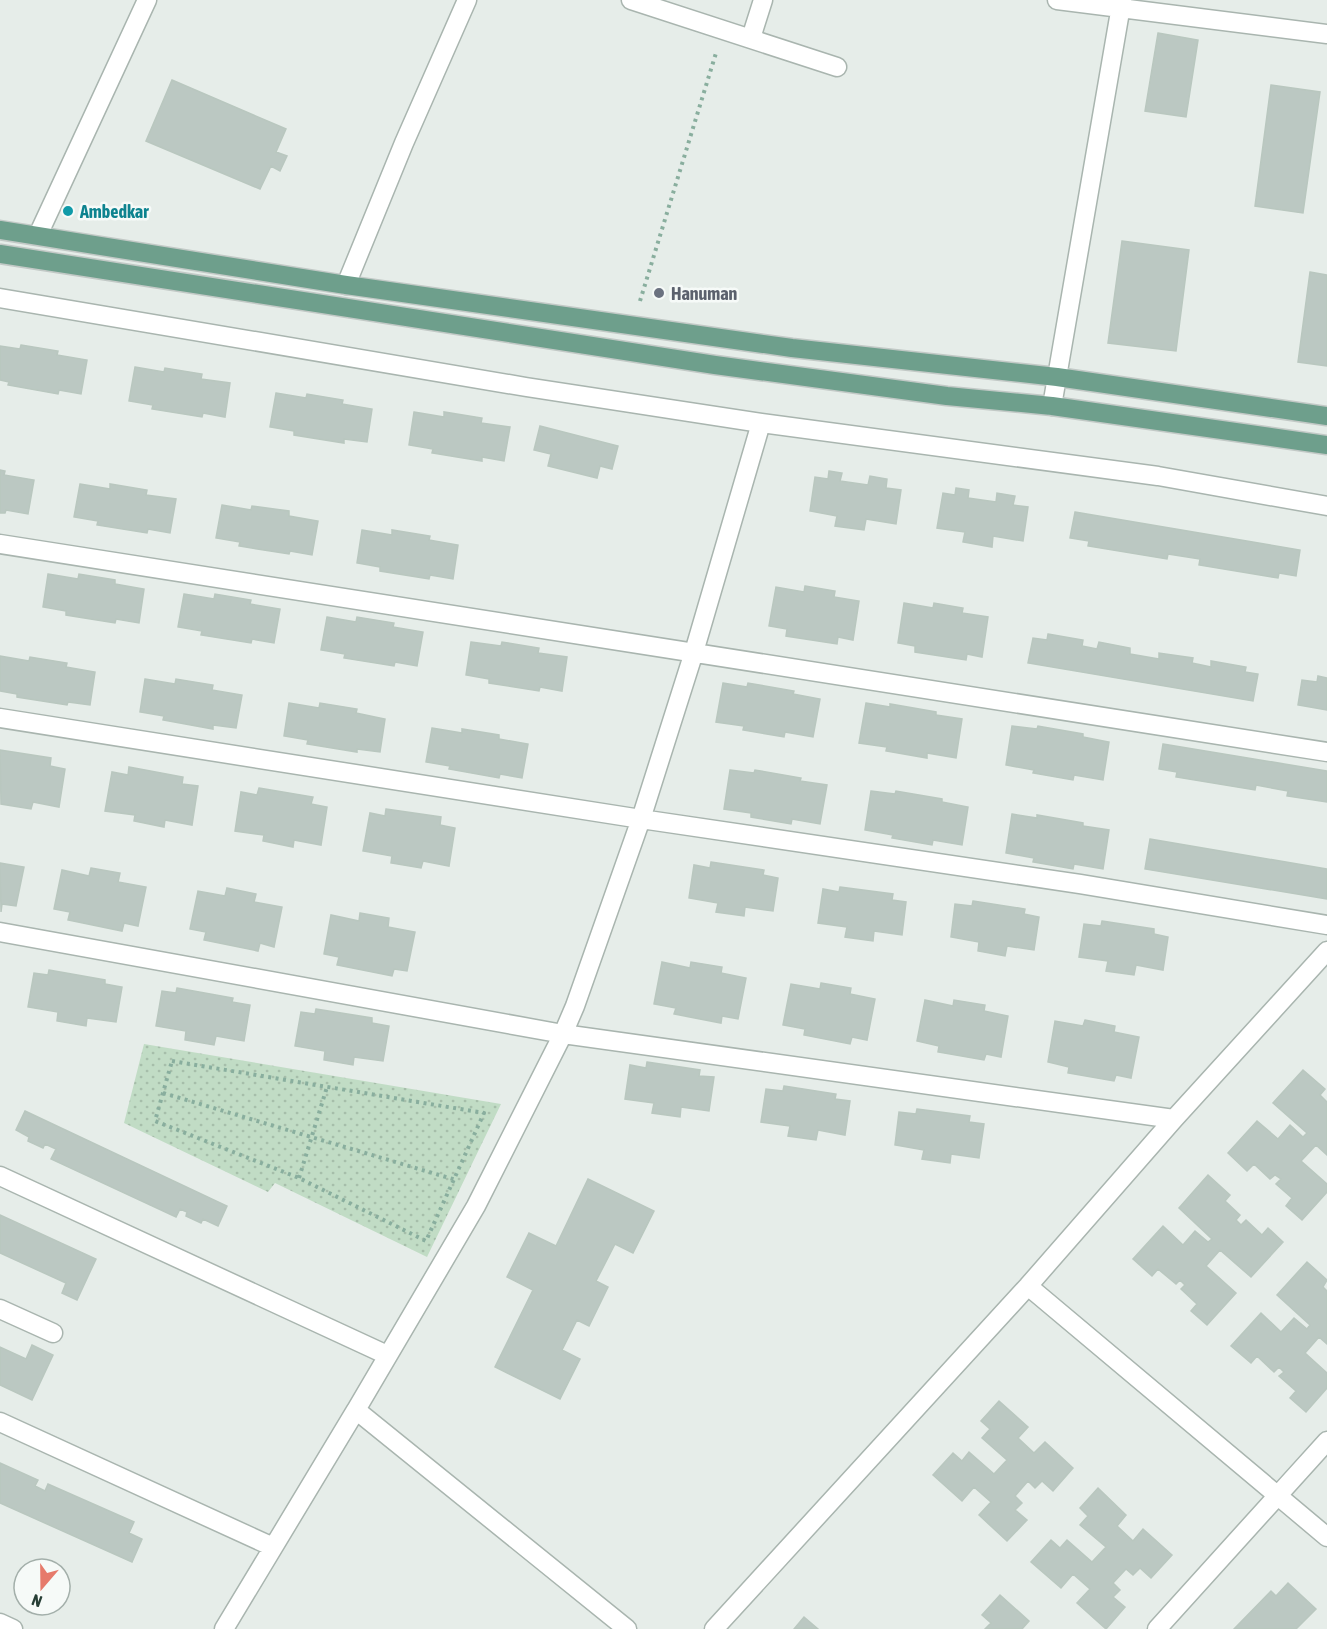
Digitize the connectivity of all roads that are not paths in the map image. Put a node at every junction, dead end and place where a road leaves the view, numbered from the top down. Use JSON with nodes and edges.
{"nodes":[{"id":1,"x":147,"y":0,"type":"edge"},
{"id":2,"x":467,"y":0,"type":"edge"},
{"id":3,"x":631,"y":0,"type":"edge"},
{"id":4,"x":763,"y":0,"type":"edge"},
{"id":5,"x":1057,"y":0,"type":"edge"},
{"id":6,"x":1121,"y":4,"type":"edge"},
{"id":7,"x":1327,"y":34,"type":"edge"},
{"id":8,"x":751,"y":38,"type":"junction"},
{"id":9,"x":837,"y":67,"type":"dead end"},
{"id":10,"x":0,"y":230,"type":"edge"},
{"id":11,"x":38,"y":236,"type":"junction"},
{"id":12,"x":0,"y":254,"type":"edge"},
{"id":13,"x":346,"y":285,"type":"junction"},
{"id":14,"x":0,"y":298,"type":"edge"},
{"id":15,"x":1057,"y":377,"type":"junction"},
{"id":16,"x":1052,"y":406,"type":"junction"},
{"id":17,"x":1327,"y":416,"type":"edge"},
{"id":18,"x":761,"y":423,"type":"junction"},
{"id":19,"x":1327,"y":445,"type":"edge"},
{"id":20,"x":1327,"y":506,"type":"edge"},
{"id":21,"x":0,"y":544,"type":"edge"},
{"id":22,"x":694,"y":652,"type":"junction"},
{"id":23,"x":0,"y":718,"type":"edge"},
{"id":24,"x":1327,"y":752,"type":"edge"},
{"id":25,"x":641,"y":819,"type":"junction"},
{"id":26,"x":1327,"y":925,"type":"edge"},
{"id":27,"x":0,"y":932,"type":"edge"},
{"id":28,"x":1327,"y":951,"type":"edge"},
{"id":29,"x":563,"y":1034,"type":"junction"},
{"id":30,"x":1174,"y":1119,"type":"junction"},
{"id":31,"x":0,"y":1176,"type":"edge"},
{"id":32,"x":1028,"y":1286,"type":"junction"},
{"id":33,"x":0,"y":1309,"type":"edge"},
{"id":34,"x":53,"y":1333,"type":"dead end"},
{"id":35,"x":387,"y":1355,"type":"junction"},
{"id":36,"x":356,"y":1410,"type":"junction"},
{"id":37,"x":0,"y":1422,"type":"edge"},
{"id":38,"x":1327,"y":1440,"type":"edge"},
{"id":39,"x":1278,"y":1496,"type":"junction"},
{"id":40,"x":1327,"y":1537,"type":"edge"},
{"id":41,"x":273,"y":1547,"type":"junction"},
{"id":42,"x":0,"y":1623,"type":"edge"},
{"id":43,"x":13,"y":1629,"type":"edge"},
{"id":44,"x":224,"y":1629,"type":"edge"},
{"id":45,"x":627,"y":1629,"type":"edge"},
{"id":46,"x":714,"y":1629,"type":"edge"},
{"id":47,"x":1157,"y":1629,"type":"edge"}],
"edges":[{"from":1,"to":11,"type":"street"},
{"from":2,"to":13,"type":"street"},
{"from":3,"to":8,"type":"street"},
{"from":4,"to":8,"type":"street"},
{"from":5,"to":6,"type":"street"},
{"from":6,"to":7,"type":"street"},
{"from":6,"to":15,"type":"street"},
{"from":8,"to":9,"type":"street"},
{"from":10,"to":11,"type":"main road"},
{"from":11,"to":13,"type":"main road"},
{"from":12,"to":16,"type":"main road"},
{"from":13,"to":15,"type":"main road"},
{"from":14,"to":18,"type":"street"},
{"from":15,"to":16,"type":"street"},
{"from":15,"to":17,"type":"main road"},
{"from":16,"to":19,"type":"main road"},
{"from":18,"to":20,"type":"street"},
{"from":18,"to":22,"type":"street"},
{"from":21,"to":22,"type":"street"},
{"from":22,"to":24,"type":"street"},
{"from":22,"to":25,"type":"street"},
{"from":23,"to":25,"type":"street"},
{"from":25,"to":26,"type":"street"},
{"from":25,"to":29,"type":"street"},
{"from":27,"to":29,"type":"street"},
{"from":28,"to":30,"type":"street"},
{"from":29,"to":30,"type":"street"},
{"from":29,"to":35,"type":"street"},
{"from":30,"to":32,"type":"street"},
{"from":31,"to":35,"type":"street"},
{"from":32,"to":39,"type":"street"},
{"from":32,"to":46,"type":"street"},
{"from":33,"to":34,"type":"street"},
{"from":35,"to":36,"type":"street"},
{"from":36,"to":41,"type":"street"},
{"from":36,"to":45,"type":"street"},
{"from":37,"to":41,"type":"street"},
{"from":38,"to":39,"type":"street"},
{"from":39,"to":40,"type":"street"},
{"from":39,"to":47,"type":"street"},
{"from":41,"to":44,"type":"street"},
{"from":42,"to":43,"type":"street"}]}
